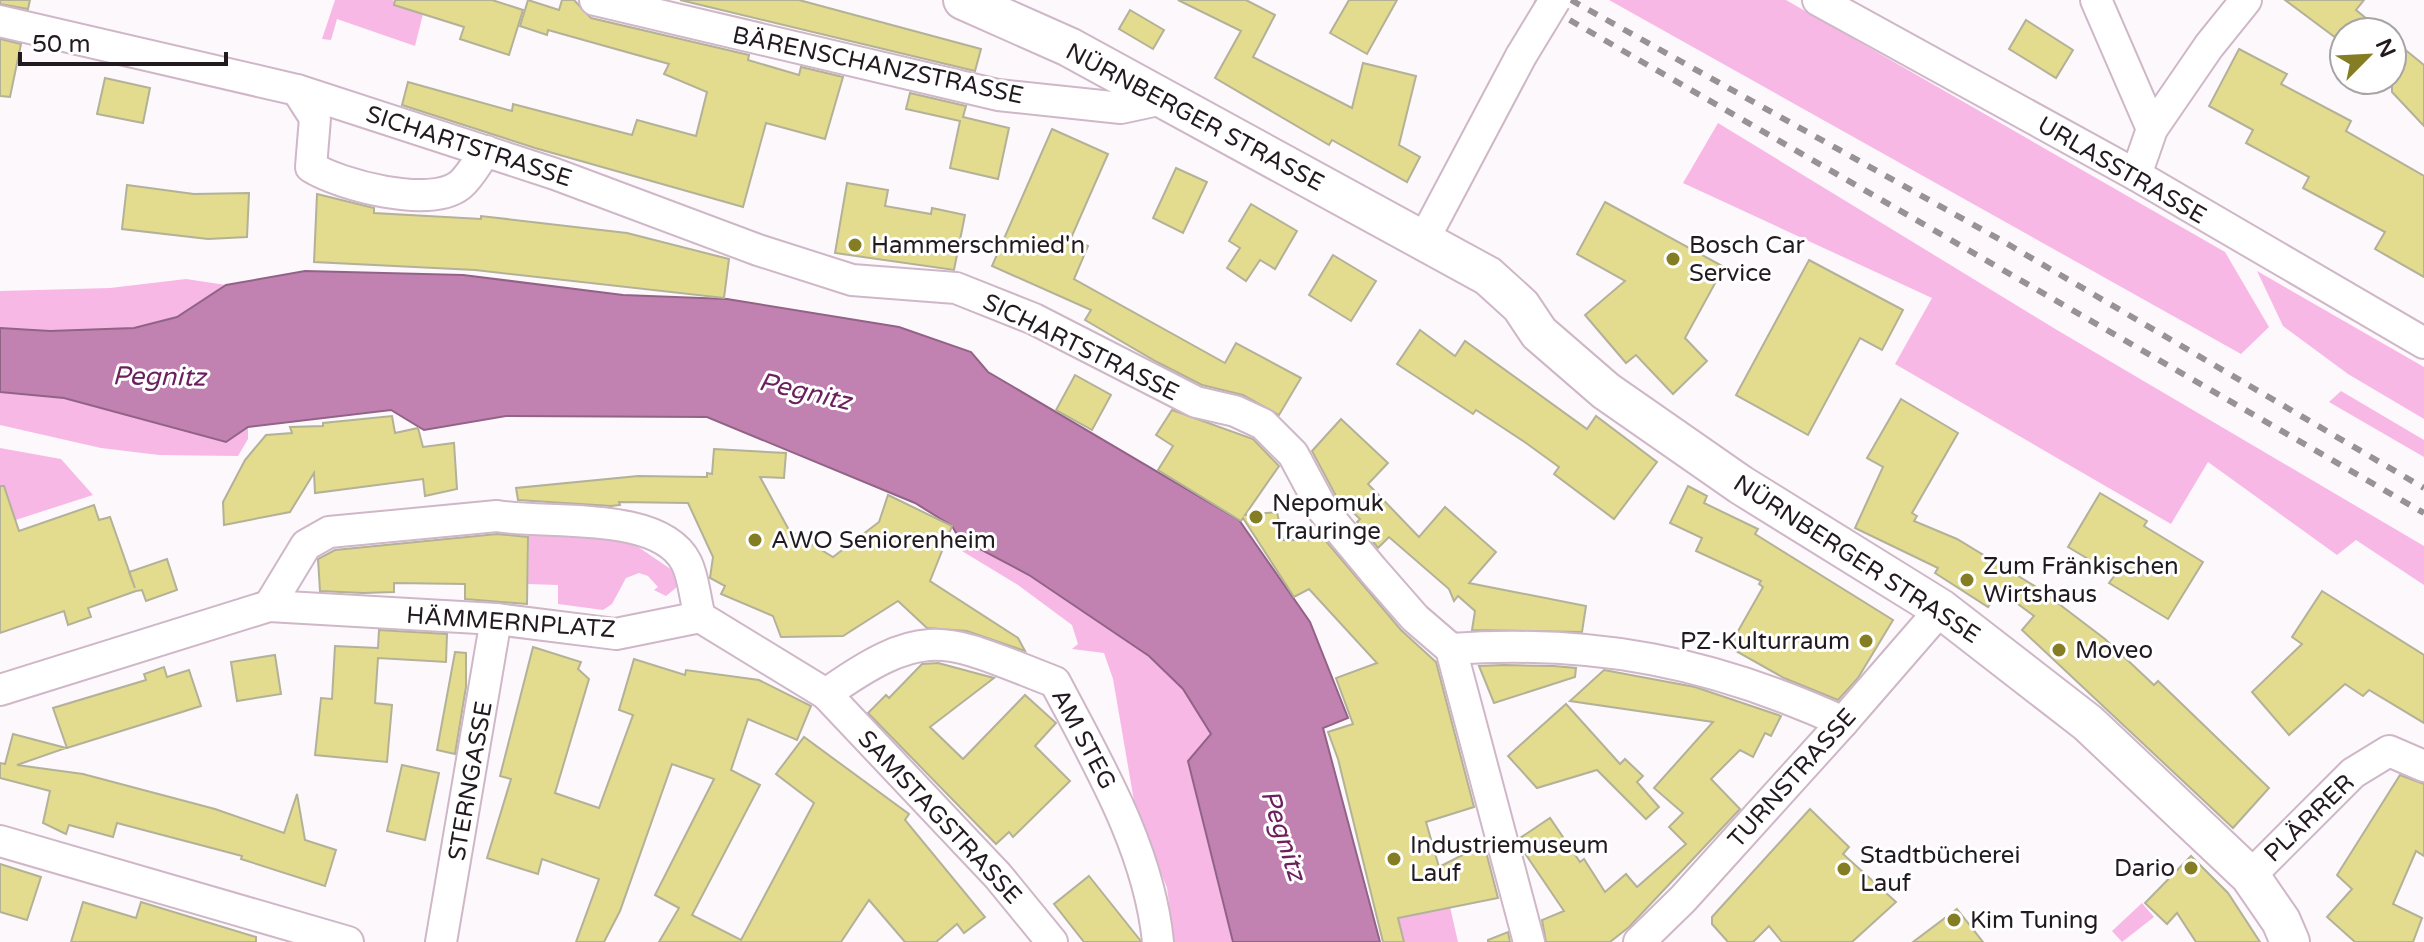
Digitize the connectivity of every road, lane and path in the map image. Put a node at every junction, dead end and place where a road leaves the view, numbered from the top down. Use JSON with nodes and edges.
{"nodes":[{"id":1,"x":595,"y":0,"type":"edge"},
{"id":2,"x":963,"y":0,"type":"edge"},
{"id":3,"x":1555,"y":0,"type":"edge"},
{"id":4,"x":1818,"y":0,"type":"edge"},
{"id":5,"x":2096,"y":0,"type":"edge"},
{"id":6,"x":2246,"y":0,"type":"edge"},
{"id":7,"x":0,"y":21,"type":"edge"},
{"id":8,"x":297,"y":90,"type":"junction"},
{"id":9,"x":1163,"y":99,"type":"junction"},
{"id":10,"x":2152,"y":129,"type":"junction"},
{"id":11,"x":486,"y":151,"type":"junction"},
{"id":12,"x":2136,"y":175,"type":"junction"},
{"id":13,"x":1423,"y":241,"type":"junction"},
{"id":14,"x":2424,"y":343,"type":"edge"},
{"id":15,"x":269,"y":606,"type":"junction"},
{"id":16,"x":1941,"y":609,"type":"junction"},
{"id":17,"x":700,"y":617,"type":"junction"},
{"id":18,"x":496,"y":619,"type":"junction"},
{"id":19,"x":1451,"y":649,"type":"junction"},
{"id":20,"x":0,"y":690,"type":"edge"},
{"id":21,"x":826,"y":694,"type":"junction"},
{"id":22,"x":1843,"y":722,"type":"junction"},
{"id":23,"x":2418,"y":764,"type":"edge"},
{"id":24,"x":0,"y":841,"type":"edge"},
{"id":25,"x":2250,"y":876,"type":"junction"},
{"id":26,"x":348,"y":942,"type":"edge"},
{"id":27,"x":441,"y":942,"type":"edge"},
{"id":28,"x":1052,"y":942,"type":"edge"},
{"id":29,"x":1158,"y":942,"type":"edge"},
{"id":30,"x":1529,"y":942,"type":"edge"},
{"id":31,"x":1639,"y":942,"type":"edge"},
{"id":32,"x":2290,"y":942,"type":"edge"}],
"edges":[{"from":1,"to":9,"type":"street","name":"BÄRENSCHANZSTRASSE"},
{"from":2,"to":9,"type":"street","name":"NÜRNBERGER STRASSE"},
{"from":3,"to":13,"type":"street","bridge":true},
{"from":4,"to":12,"type":"street","name":"URLASSTRASSE"},
{"from":5,"to":10,"type":"street"},
{"from":6,"to":10,"type":"street"},
{"from":7,"to":8,"type":"street","name":"SICHARTSTRASSE"},
{"from":8,"to":11,"type":"street","name":"SICHARTSTRASSE"},
{"from":8,"to":11,"type":"street"},
{"from":9,"to":13,"type":"street","name":"NÜRNBERGER STRASSE"},
{"from":10,"to":12,"type":"street"},
{"from":11,"to":19,"type":"street","name":"SICHARTSTRASSE"},
{"from":12,"to":14,"type":"street","name":"URLASSTRASSE"},
{"from":13,"to":16,"type":"street","name":"NÜRNBERGER STRASSE"},
{"from":15,"to":17,"type":"street"},
{"from":15,"to":18,"type":"street","name":"HÄMMERNPLATZ"},
{"from":15,"to":20,"type":"street"},
{"from":16,"to":22,"type":"street","name":"TURNSTRASSE"},
{"from":16,"to":25,"type":"street","name":"NÜRNBERGER STRASSE"},
{"from":17,"to":18,"type":"street","name":"HÄMMERNPLATZ"},
{"from":17,"to":21,"type":"street"},
{"from":18,"to":27,"type":"street","name":"STERNGASSE"},
{"from":19,"to":22,"type":"street"},
{"from":19,"to":30,"type":"street"},
{"from":21,"to":28,"type":"street","name":"SAMSTAGSTRASSE"},
{"from":21,"to":29,"type":"street","name":"AM STEG"},
{"from":22,"to":31,"type":"street","name":"TURNSTRASSE"},
{"from":23,"to":25,"type":"street","name":"PLÄRRER"},
{"from":24,"to":26,"type":"street"},
{"from":25,"to":32,"type":"street","name":"NÜRNBERGER STRASSE"}]}
